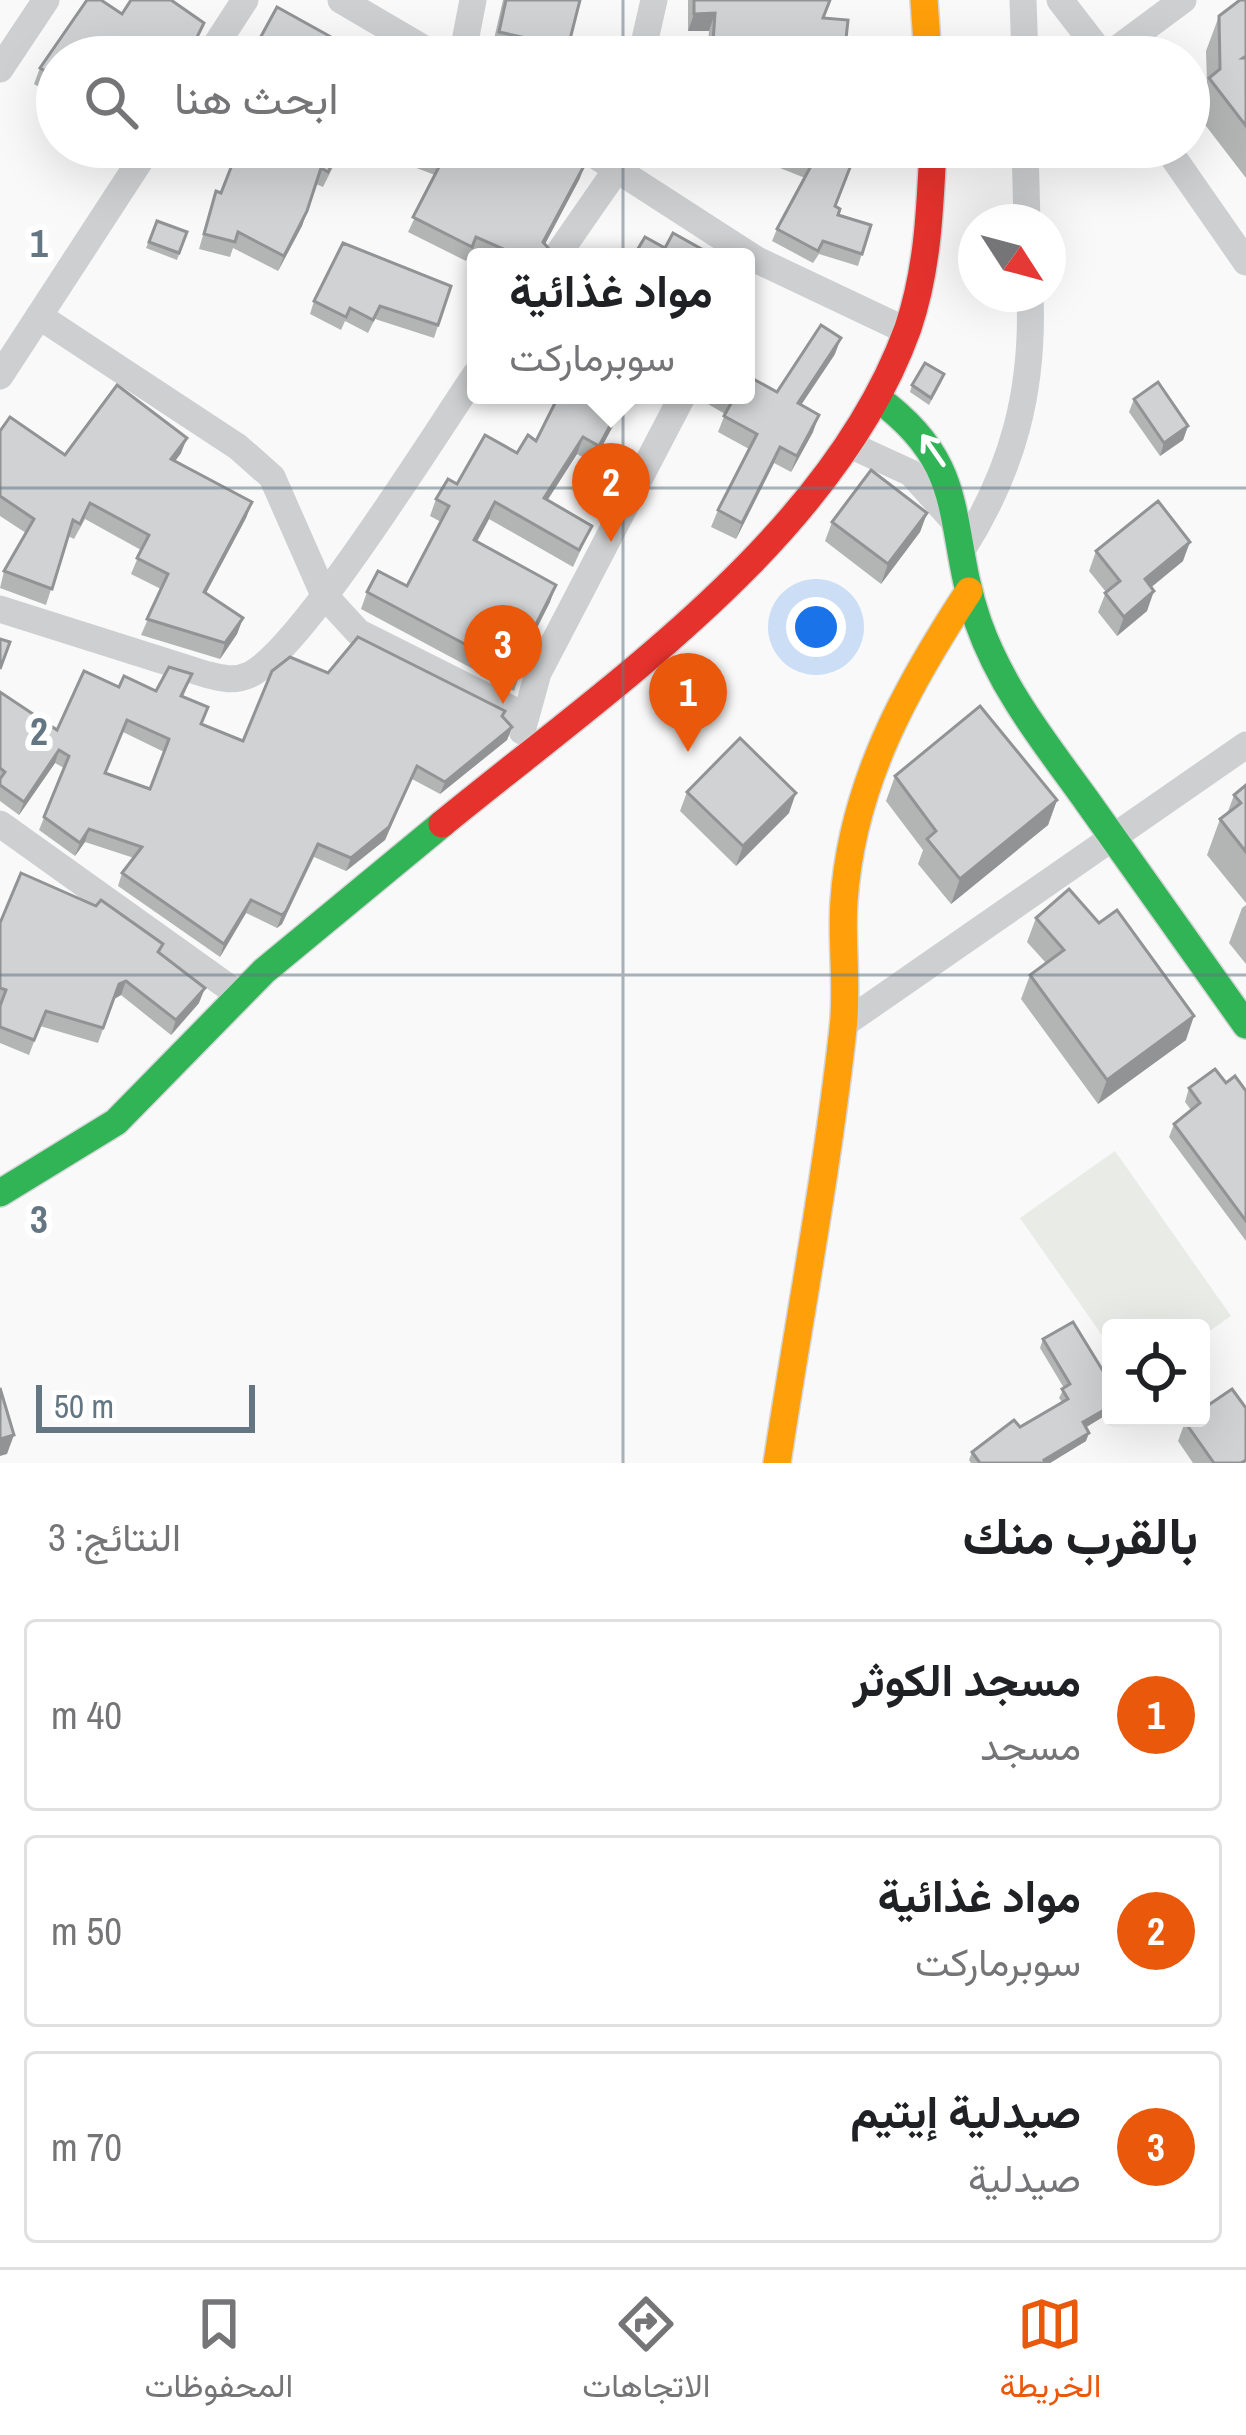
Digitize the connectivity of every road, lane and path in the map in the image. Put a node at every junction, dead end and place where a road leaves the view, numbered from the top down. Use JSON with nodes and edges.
{"nodes":[{"id":1,"x":46,"y":0,"type":"edge"},
{"id":2,"x":245,"y":0,"type":"edge"},
{"id":3,"x":341,"y":0,"type":"edge"},
{"id":4,"x":473,"y":0,"type":"edge"},
{"id":5,"x":654,"y":0,"type":"edge"},
{"id":6,"x":924,"y":0,"type":"edge"},
{"id":7,"x":1023,"y":0,"type":"edge"},
{"id":8,"x":1060,"y":0,"type":"edge"},
{"id":9,"x":1183,"y":0,"type":"edge"},
{"id":10,"x":222,"y":36,"type":"edge"},
{"id":11,"x":402,"y":36,"type":"edge"},
{"id":12,"x":466,"y":36,"type":"edge"},
{"id":13,"x":646,"y":36,"type":"edge"},
{"id":14,"x":927,"y":36,"type":"edge"},
{"id":15,"x":1024,"y":36,"type":"edge"},
{"id":16,"x":1088,"y":36,"type":"edge"},
{"id":17,"x":1134,"y":36,"type":"edge"},
{"id":18,"x":0,"y":69,"type":"edge"},
{"id":19,"x":135,"y":168,"type":"edge"},
{"id":20,"x":613,"y":168,"type":"edge"},
{"id":21,"x":631,"y":168,"type":"edge"},
{"id":22,"x":933,"y":168,"type":"edge"},
{"id":23,"x":1026,"y":168,"type":"edge"},
{"id":24,"x":1181,"y":168,"type":"edge"},
{"id":25,"x":1027,"y":204,"type":"edge"},
{"id":26,"x":562,"y":248,"type":"edge"},
{"id":27,"x":725,"y":248,"type":"edge"},
{"id":28,"x":1246,"y":262,"type":"edge"},
{"id":29,"x":755,"y":272,"type":"edge"},
{"id":30,"x":1030,"y":312,"type":"edge"},
{"id":31,"x":39,"y":316,"type":"junction"},
{"id":32,"x":907,"y":331,"type":"junction"},
{"id":33,"x":0,"y":376,"type":"edge"},
{"id":34,"x":467,"y":387,"type":"edge"},
{"id":35,"x":877,"y":398,"type":"junction"},
{"id":36,"x":678,"y":404,"type":"edge"},
{"id":37,"x":850,"y":445,"type":"junction"},
{"id":38,"x":954,"y":521,"type":"junction"},
{"id":39,"x":962,"y":550,"type":"junction"},
{"id":40,"x":969,"y":591,"type":"junction"},
{"id":41,"x":324,"y":596,"type":"junction"},
{"id":42,"x":0,"y":609,"type":"edge"},
{"id":43,"x":524,"y":715,"type":"junction"},
{"id":44,"x":1246,"y":745,"type":"edge"},
{"id":45,"x":520,"y":759,"type":"junction"},
{"id":46,"x":0,"y":824,"type":"edge"},
{"id":47,"x":1111,"y":842,"type":"junction"},
{"id":48,"x":238,"y":994,"type":"junction"},
{"id":49,"x":844,"y":1024,"type":"junction"},
{"id":50,"x":1246,"y":1024,"type":"edge"},
{"id":51,"x":0,"y":1193,"type":"edge"},
{"id":52,"x":777,"y":1463,"type":"edge"}],
"edges":[{"from":1,"to":18,"type":"street"},
{"from":2,"to":10,"type":"street"},
{"from":3,"to":11,"type":"street"},
{"from":4,"to":12,"type":"street"},
{"from":5,"to":13,"type":"street"},
{"from":6,"to":14,"type":"street"},
{"from":7,"to":15,"type":"street"},
{"from":8,"to":16,"type":"street"},
{"from":9,"to":17,"type":"street"},
{"from":19,"to":31,"type":"street"},
{"from":20,"to":26,"type":"street"},
{"from":21,"to":27,"type":"street"},
{"from":22,"to":32,"type":"street"},
{"from":23,"to":25,"type":"street"},
{"from":24,"to":28,"type":"street"},
{"from":29,"to":32,"type":"street"},
{"from":30,"to":39,"type":"street"},
{"from":31,"to":33,"type":"street"},
{"from":31,"to":41,"type":"street"},
{"from":32,"to":35,"type":"street"},
{"from":34,"to":41,"type":"street"},
{"from":35,"to":37,"type":"street"},
{"from":38,"to":35,"type":"street","one_way":true},
{"from":36,"to":43,"type":"street"},
{"from":37,"to":38,"type":"street"},
{"from":37,"to":45,"type":"street"},
{"from":38,"to":39,"type":"street"},
{"from":39,"to":40,"type":"street"},
{"from":40,"to":47,"type":"street"},
{"from":40,"to":49,"type":"street"},
{"from":41,"to":42,"type":"street"},
{"from":41,"to":43,"type":"street"},
{"from":43,"to":45,"type":"street"},
{"from":44,"to":47,"type":"street"},
{"from":45,"to":48,"type":"street"},
{"from":46,"to":48,"type":"street"},
{"from":47,"to":49,"type":"street"},
{"from":47,"to":50,"type":"street"},
{"from":48,"to":51,"type":"street"},
{"from":49,"to":52,"type":"street"}]}
